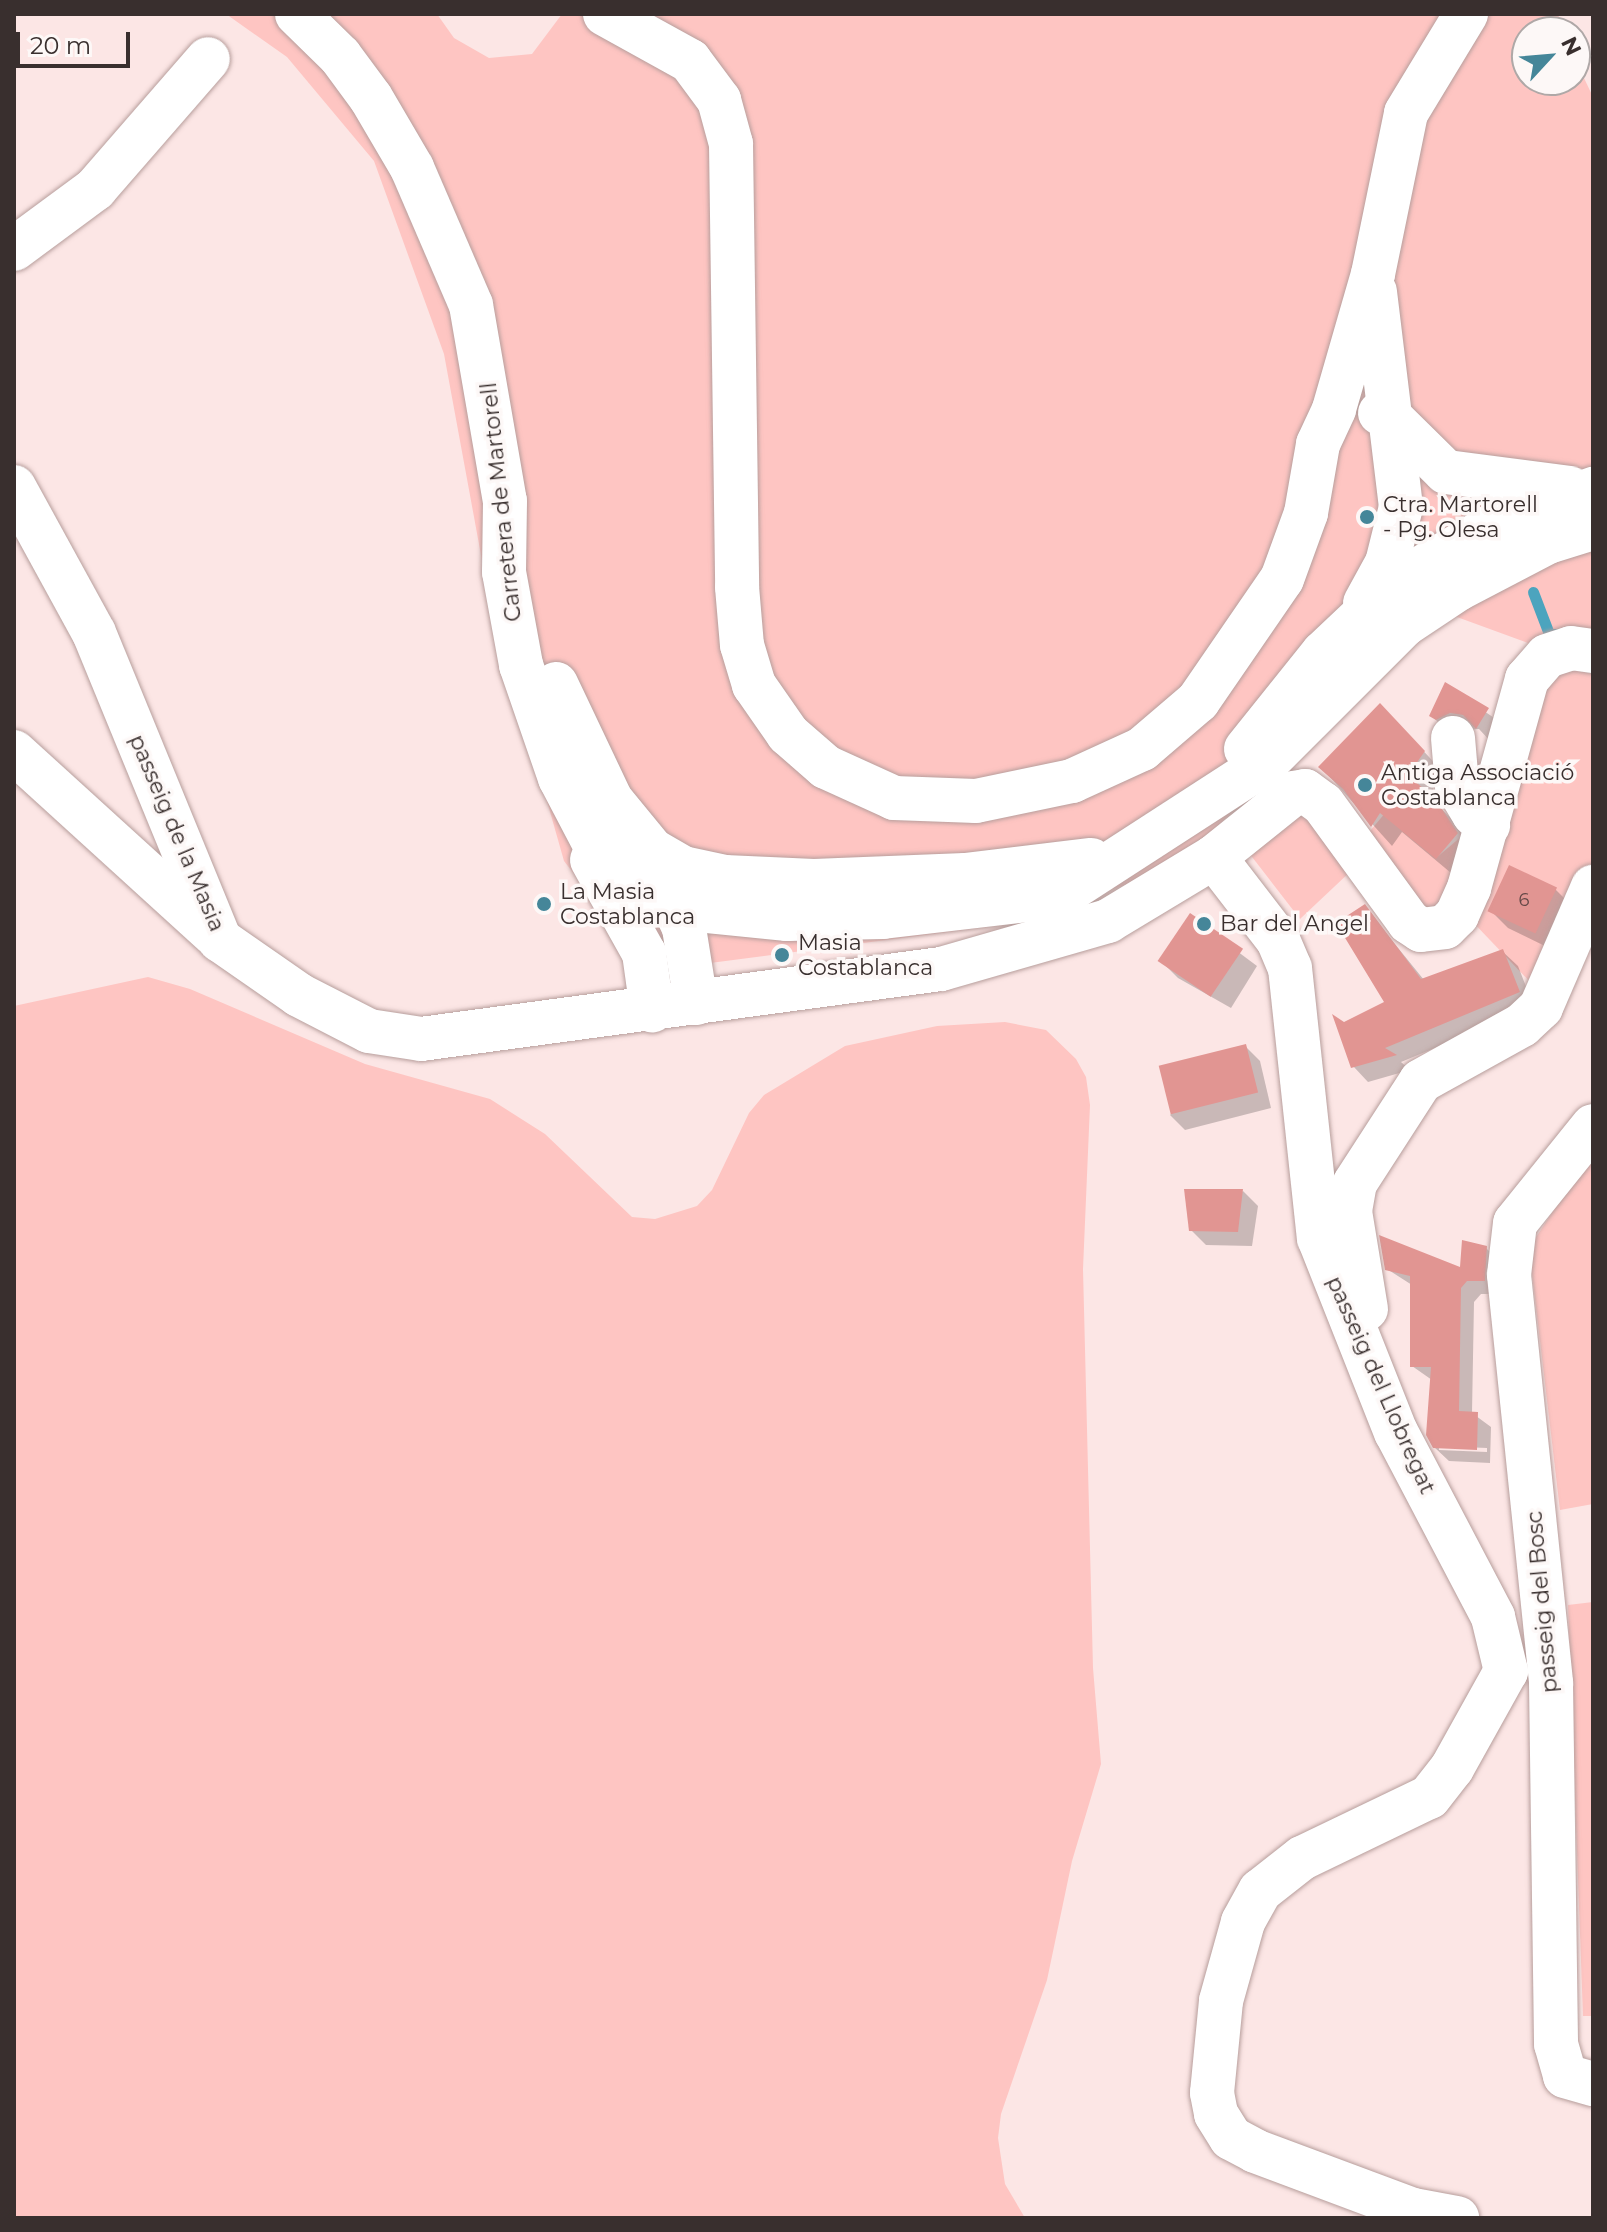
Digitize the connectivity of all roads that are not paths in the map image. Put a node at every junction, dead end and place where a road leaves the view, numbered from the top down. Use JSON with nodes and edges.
{"nodes":[{"id":1,"x":297,"y":14,"type":"edge"},
{"id":2,"x":605,"y":14,"type":"edge"},
{"id":3,"x":1466,"y":14,"type":"edge"},
{"id":4,"x":208,"y":59,"type":"dead end"},
{"id":5,"x":14,"y":249,"type":"edge"},
{"id":6,"x":1373,"y":274,"type":"junction"},
{"id":7,"x":1334,"y":409,"type":"junction"},
{"id":8,"x":1389,"y":416,"type":"junction"},
{"id":9,"x":1446,"y":472,"type":"junction"},
{"id":10,"x":14,"y":487,"type":"edge"},
{"id":11,"x":505,"y":501,"type":"junction"},
{"id":12,"x":1592,"y":502,"type":"edge"},
{"id":13,"x":1401,"y":507,"type":"junction"},
{"id":14,"x":1548,"y":542,"type":"junction"},
{"id":15,"x":1456,"y":545,"type":"junction"},
{"id":16,"x":1355,"y":619,"type":"junction"},
{"id":17,"x":1404,"y":625,"type":"junction"},
{"id":18,"x":1593,"y":651,"type":"edge"},
{"id":19,"x":1453,"y":738,"type":"dead end"},
{"id":20,"x":14,"y":752,"type":"edge"},
{"id":21,"x":1213,"y":797,"type":"junction"},
{"id":22,"x":575,"y":813,"type":"junction"},
{"id":23,"x":628,"y":823,"type":"junction"},
{"id":24,"x":1488,"y":825,"type":"junction"},
{"id":25,"x":1128,"y":855,"type":"junction"},
{"id":26,"x":1214,"y":857,"type":"junction"},
{"id":27,"x":814,"y":881,"type":"junction"},
{"id":28,"x":1593,"y":887,"type":"edge"},
{"id":29,"x":678,"y":908,"type":"junction"},
{"id":30,"x":220,"y":940,"type":"junction"},
{"id":31,"x":644,"y":953,"type":"junction"},
{"id":32,"x":696,"y":1003,"type":"junction"},
{"id":33,"x":652,"y":1010,"type":"junction"},
{"id":34,"x":1593,"y":1126,"type":"edge"},
{"id":35,"x":1380,"y":1391,"type":"junction"},
{"id":36,"x":1506,"y":1671,"type":"junction"},
{"id":37,"x":1551,"y":1683,"type":"junction"},
{"id":38,"x":1593,"y":2084,"type":"edge"},
{"id":39,"x":1457,"y":2218,"type":"edge"}],
"edges":[{"from":1,"to":11,"type":"main road","name":"Carretera de Martorell"},
{"from":2,"to":7,"type":"main road"},
{"from":3,"to":6,"type":"main road"},
{"from":4,"to":5,"type":"main road"},
{"from":6,"to":7,"type":"main road"},
{"from":6,"to":8,"type":"main road"},
{"from":7,"to":8,"type":"main road"},
{"from":8,"to":9,"type":"main road"},
{"from":8,"to":13,"type":"main road"},
{"from":9,"to":12,"type":"main road"},
{"from":9,"to":15,"type":"main road"},
{"from":10,"to":30,"type":"main road","name":"passeig de la Masia"},
{"from":11,"to":22,"type":"main road","name":"Carretera de Martorell"},
{"from":11,"to":23,"type":"main road"},
{"from":12,"to":14,"type":"main road","name":"Carretera de Martorell"},
{"from":12,"to":15,"type":"main road"},
{"from":13,"to":15,"type":"main road"},
{"from":13,"to":16,"type":"main road"},
{"from":14,"to":15,"type":"main road"},
{"from":14,"to":17,"type":"main road","name":"Carretera de Martorell"},
{"from":15,"to":16,"type":"main road"},
{"from":15,"to":17,"type":"main road"},
{"from":16,"to":21,"type":"main road"},
{"from":17,"to":21,"type":"main road","name":"Carretera de Martorell"},
{"from":18,"to":24,"type":"main road"},
{"from":19,"to":24,"type":"main road"},
{"from":20,"to":30,"type":"main road"},
{"from":21,"to":25,"type":"main road","name":"Carretera de Martorell"},
{"from":22,"to":29,"type":"main road","name":"Carretera de Martorell"},
{"from":22,"to":31,"type":"main road"},
{"from":23,"to":27,"type":"main road"},
{"from":23,"to":29,"type":"main road"},
{"from":24,"to":26,"type":"main road"},
{"from":25,"to":27,"type":"main road"},
{"from":25,"to":29,"type":"main road","name":"Carretera de Martorell"},
{"from":26,"to":32,"type":"main road"},
{"from":26,"to":35,"type":"main road","name":"passeig del Llobregat"},
{"from":27,"to":29,"type":"main road"},
{"from":28,"to":35,"type":"main road"},
{"from":29,"to":31,"type":"main road"},
{"from":29,"to":32,"type":"main road"},
{"from":30,"to":33,"type":"main road","name":"passeig de la Masia"},
{"from":31,"to":33,"type":"main road"},
{"from":32,"to":33,"type":"main road"},
{"from":34,"to":37,"type":"main road","name":"passeig del Bosc"},
{"from":35,"to":36,"type":"main road","name":"passeig del Llobregat"},
{"from":36,"to":37,"type":"main road"},
{"from":36,"to":39,"type":"main road"},
{"from":37,"to":38,"type":"main road","name":"passeig del Bosc"}]}
